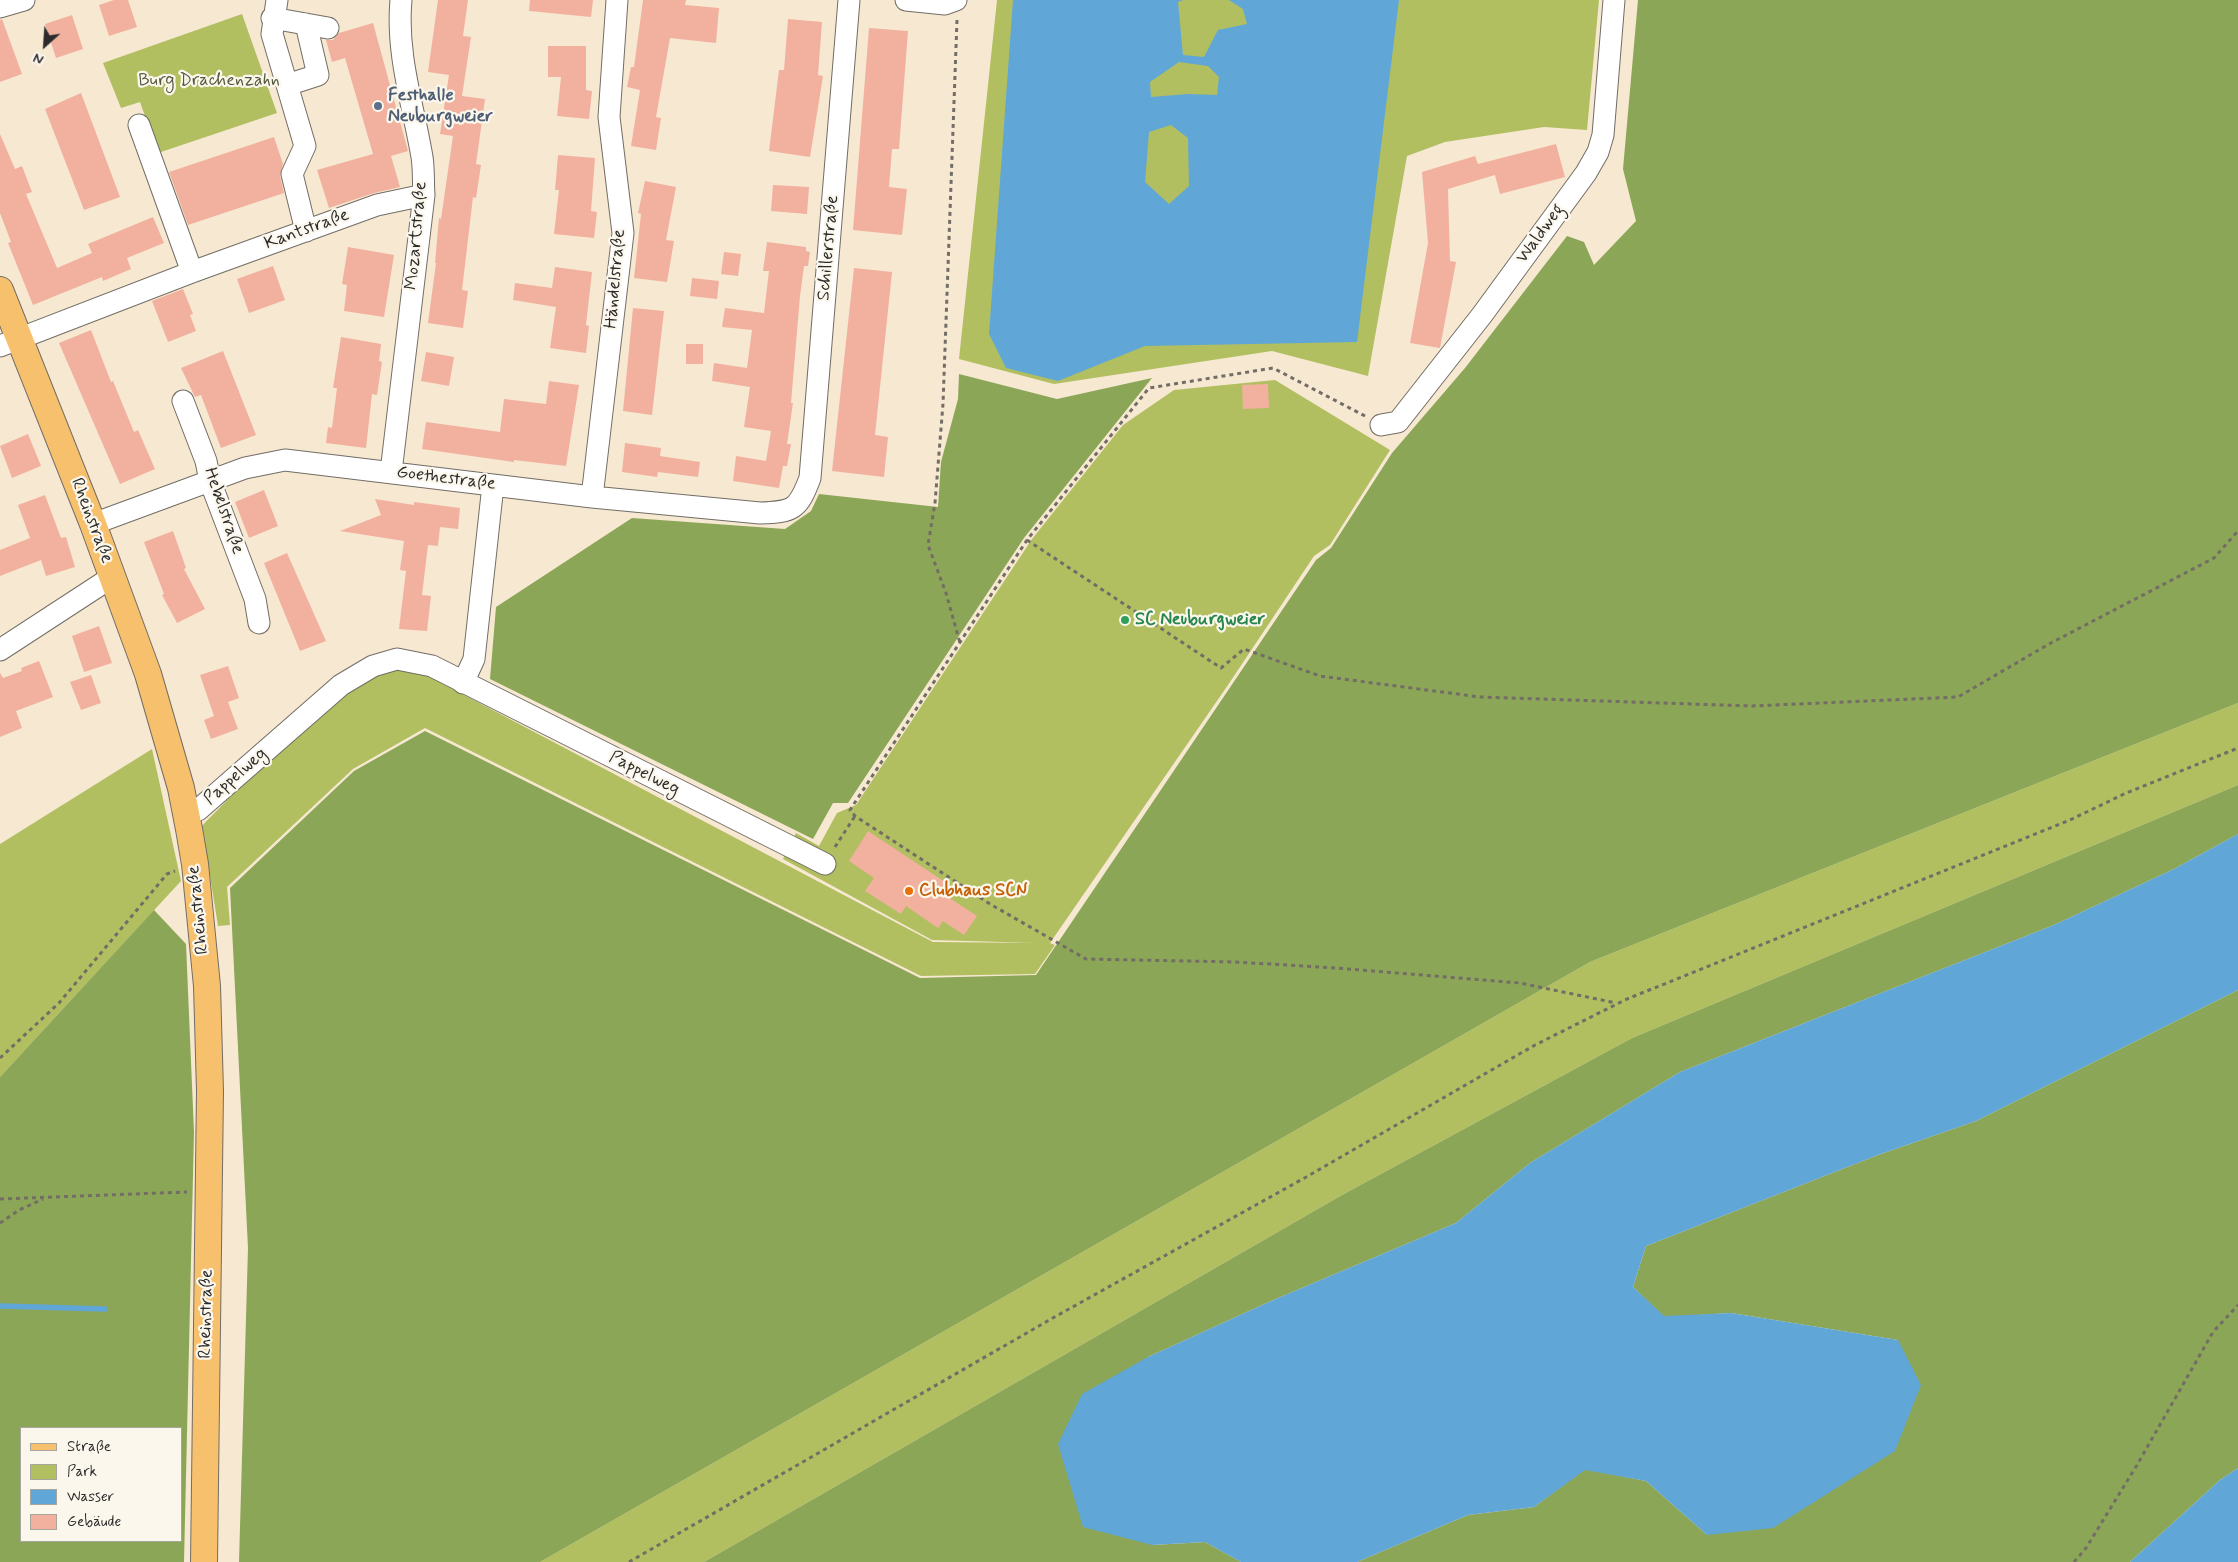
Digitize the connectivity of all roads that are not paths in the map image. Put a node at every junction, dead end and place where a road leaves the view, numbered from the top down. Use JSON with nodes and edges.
{"nodes":[{"id":1,"x":24,"y":0,"type":"edge"},
{"id":2,"x":401,"y":0,"type":"edge"},
{"id":3,"x":617,"y":0,"type":"edge"},
{"id":4,"x":849,"y":0,"type":"edge"},
{"id":5,"x":906,"y":0,"type":"edge"},
{"id":6,"x":1614,"y":0,"type":"edge"},
{"id":7,"x":956,"y":1,"type":"edge"},
{"id":8,"x":0,"y":7,"type":"edge"},
{"id":9,"x":274,"y":9,"type":"edge"},
{"id":10,"x":306,"y":24,"type":"junction"},
{"id":11,"x":328,"y":28,"type":"dead end"},
{"id":12,"x":287,"y":85,"type":"junction"},
{"id":13,"x":139,"y":125,"type":"dead end"},
{"id":14,"x":424,"y":195,"type":"junction"},
{"id":15,"x":306,"y":230,"type":"junction"},
{"id":16,"x":192,"y":272,"type":"junction"},
{"id":17,"x":0,"y":290,"type":"edge"},
{"id":18,"x":9,"y":342,"type":"edge"},
{"id":19,"x":183,"y":401,"type":"dead end"},
{"id":20,"x":1380,"y":425,"type":"road end"},
{"id":21,"x":391,"y":472,"type":"junction"},
{"id":22,"x":210,"y":482,"type":"junction"},
{"id":23,"x":493,"y":485,"type":"junction"},
{"id":24,"x":803,"y":496,"type":"joint"},
{"id":25,"x":592,"y":497,"type":"junction"},
{"id":26,"x":92,"y":524,"type":"junction"},
{"id":27,"x":112,"y":577,"type":"junction"},
{"id":28,"x":259,"y":623,"type":"dead end"},
{"id":29,"x":0,"y":650,"type":"edge"},
{"id":30,"x":463,"y":683,"type":"junction"},
{"id":31,"x":186,"y":815,"type":"junction"},
{"id":32,"x":825,"y":864,"type":"road end"},
{"id":33,"x":204,"y":1562,"type":"edge"}],
"edges":[{"from":1,"to":8,"type":"street"},
{"from":2,"to":14,"type":"street","name":"Mozartstraße"},
{"from":3,"to":25,"type":"street","name":"Händelstraße"},
{"from":4,"to":24,"type":"street","name":"Schillerstraße"},
{"from":5,"to":7,"type":"street"},
{"from":6,"to":20,"type":"street","name":"Waldweg"},
{"from":9,"to":10,"type":"street"},
{"from":9,"to":12,"type":"street"},
{"from":10,"to":11,"type":"street"},
{"from":10,"to":12,"type":"street"},
{"from":12,"to":15,"type":"street"},
{"from":13,"to":16,"type":"street"},
{"from":14,"to":15,"type":"street","name":"Kantstraße"},
{"from":14,"to":21,"type":"street","name":"Mozartstraße"},
{"from":15,"to":16,"type":"street","name":"Kantstraße"},
{"from":16,"to":18,"type":"street","name":"Kantstraße"},
{"from":17,"to":18,"type":"main road","name":"Rheinstraße"},
{"from":18,"to":26,"type":"main road","name":"Rheinstraße"},
{"from":19,"to":22,"type":"street","name":"Hebelstraße"},
{"from":21,"to":22,"type":"street","name":"Goethestraße"},
{"from":21,"to":23,"type":"street","name":"Goethestraße"},
{"from":22,"to":26,"type":"street","name":"Goethestraße"},
{"from":22,"to":28,"type":"street","name":"Hebelstraße"},
{"from":23,"to":25,"type":"street","name":"Goethestraße"},
{"from":23,"to":30,"type":"street"},
{"from":24,"to":25,"type":"street","name":"Goethestraße"},
{"from":26,"to":27,"type":"main road","name":"Rheinstraße"},
{"from":27,"to":29,"type":"street"},
{"from":27,"to":31,"type":"main road","name":"Rheinstraße"},
{"from":30,"to":31,"type":"street","name":"Pappelweg"},
{"from":30,"to":32,"type":"street","name":"Pappelweg"},
{"from":31,"to":33,"type":"main road","name":"Rheinstraße"}]}
